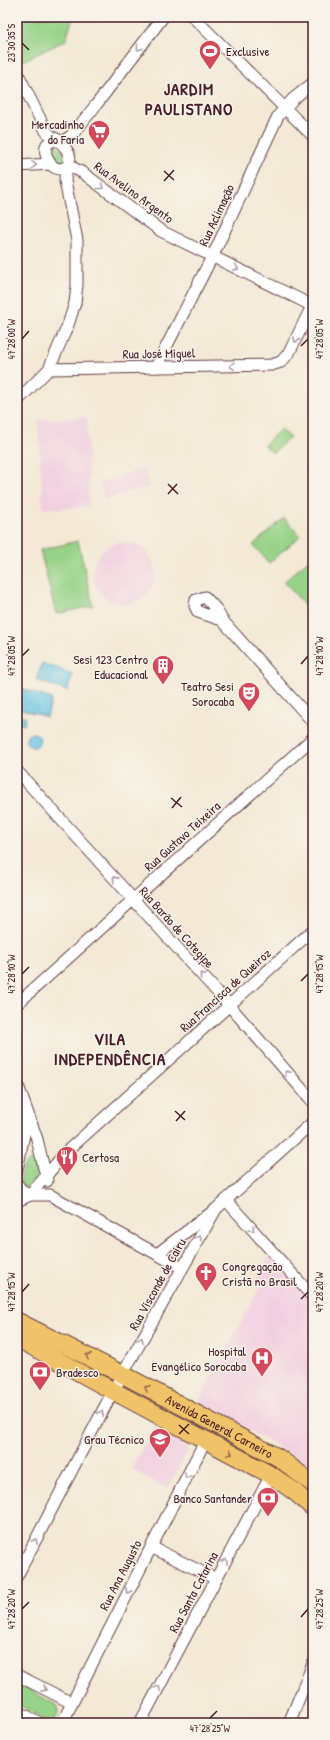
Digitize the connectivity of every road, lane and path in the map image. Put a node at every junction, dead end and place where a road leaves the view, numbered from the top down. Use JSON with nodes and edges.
{"nodes":[{"id":1,"x":163,"y":17,"type":"edge"},
{"id":2,"x":193,"y":17,"type":"edge"},
{"id":3,"x":17,"y":72,"type":"edge"},
{"id":4,"x":313,"y":83,"type":"edge"},
{"id":5,"x":285,"y":108,"type":"junction"},
{"id":6,"x":46,"y":131,"type":"junction"},
{"id":7,"x":313,"y":136,"type":"edge"},
{"id":8,"x":59,"y":141,"type":"junction"},
{"id":9,"x":46,"y":148,"type":"junction"},
{"id":10,"x":17,"y":166,"type":"edge"},
{"id":11,"x":60,"y":166,"type":"junction"},
{"id":12,"x":212,"y":256,"type":"junction"},
{"id":13,"x":313,"y":305,"type":"edge"},
{"id":14,"x":156,"y":367,"type":"junction"},
{"id":15,"x":49,"y":369,"type":"junction"},
{"id":16,"x":17,"y":401,"type":"edge"},
{"id":17,"x":222,"y":620,"type":"dead end"},
{"id":18,"x":313,"y":722,"type":"edge"},
{"id":19,"x":313,"y":738,"type":"edge"},
{"id":20,"x":17,"y":771,"type":"edge"},
{"id":21,"x":133,"y":899,"type":"junction"},
{"id":22,"x":313,"y":930,"type":"edge"},
{"id":23,"x":17,"y":1004,"type":"edge"},
{"id":24,"x":229,"y":1005,"type":"junction"},
{"id":25,"x":17,"y":1083,"type":"edge"},
{"id":26,"x":25,"y":1102,"type":"junction"},
{"id":27,"x":313,"y":1102,"type":"edge"},
{"id":28,"x":313,"y":1122,"type":"edge"},
{"id":29,"x":66,"y":1152,"type":"junction"},
{"id":30,"x":43,"y":1159,"type":"junction"},
{"id":31,"x":19,"y":1165,"type":"edge"},
{"id":32,"x":46,"y":1178,"type":"junction"},
{"id":33,"x":17,"y":1184,"type":"edge"},
{"id":34,"x":30,"y":1195,"type":"junction"},
{"id":35,"x":50,"y":1195,"type":"junction"},
{"id":36,"x":226,"y":1200,"type":"junction"},
{"id":37,"x":17,"y":1201,"type":"edge"},
{"id":38,"x":216,"y":1209,"type":"junction"},
{"id":39,"x":157,"y":1254,"type":"junction"},
{"id":40,"x":182,"y":1268,"type":"junction"},
{"id":41,"x":313,"y":1297,"type":"edge"},
{"id":42,"x":17,"y":1321,"type":"edge"},
{"id":43,"x":17,"y":1338,"type":"edge"},
{"id":44,"x":122,"y":1374,"type":"junction"},
{"id":45,"x":113,"y":1391,"type":"junction"},
{"id":46,"x":205,"y":1441,"type":"junction"},
{"id":47,"x":271,"y":1475,"type":"junction"},
{"id":48,"x":313,"y":1484,"type":"edge"},
{"id":49,"x":313,"y":1508,"type":"edge"},
{"id":50,"x":151,"y":1547,"type":"junction"},
{"id":51,"x":17,"y":1576,"type":"edge"},
{"id":52,"x":216,"y":1579,"type":"junction"},
{"id":53,"x":313,"y":1664,"type":"edge"},
{"id":54,"x":17,"y":1675,"type":"edge"},
{"id":55,"x":72,"y":1703,"type":"junction"},
{"id":56,"x":17,"y":1711,"type":"edge"},
{"id":57,"x":40,"y":1723,"type":"edge"},
{"id":58,"x":62,"y":1723,"type":"edge"},
{"id":59,"x":140,"y":1723,"type":"edge"},
{"id":60,"x":289,"y":1723,"type":"edge"}],
"edges":[{"from":1,"to":8,"type":"street","one_way":true},
{"from":2,"to":5,"type":"street"},
{"from":3,"to":6,"type":"street"},
{"from":4,"to":5,"type":"street","name":"Rua Aclimação"},
{"from":5,"to":7,"type":"street"},
{"from":5,"to":12,"type":"street","name":"Rua Aclimação"},
{"from":6,"to":8,"type":"street"},
{"from":6,"to":9,"type":"street"},
{"from":8,"to":9,"type":"street"},
{"from":8,"to":11,"type":"street"},
{"from":9,"to":11,"type":"street"},
{"from":10,"to":11,"type":"street","one_way":true},
{"from":11,"to":12,"type":"street","name":"Rua Avelino Argento","one_way":true},
{"from":11,"to":15,"type":"street"},
{"from":12,"to":13,"type":"street","name":"Rua Avelino Argento","one_way":true},
{"from":12,"to":14,"type":"street","name":"Rua Aclimação"},
{"from":13,"to":14,"type":"street","name":"Rua José Miguel","one_way":true},
{"from":14,"to":15,"type":"street","name":"Rua José Miguel"},
{"from":15,"to":16,"type":"street"},
{"from":17,"to":18,"type":"street"},
{"from":19,"to":21,"type":"street","name":"Rua Gustavo Teixeira"},
{"from":21,"to":20,"type":"street","name":"Rua Barão de Cotegipe","one_way":true},
{"from":21,"to":23,"type":"street","name":"Rua Gustavo Teixeira"},
{"from":24,"to":21,"type":"street","name":"Rua Barão de Cotegipe","one_way":true},
{"from":22,"to":24,"type":"street","name":"Rua Francisca de Queiroz"},
{"from":27,"to":24,"type":"street","name":"Rua Barão de Cotegipe","one_way":true},
{"from":24,"to":29,"type":"street","name":"Rua Francisca de Queiroz"},
{"from":25,"to":26,"type":"street"},
{"from":26,"to":30,"type":"street"},
{"from":26,"to":31,"type":"street"},
{"from":28,"to":36,"type":"street","name":"Rua Visconde de Cairu"},
{"from":29,"to":30,"type":"street","name":"Rua Francisca de Queiroz"},
{"from":29,"to":32,"type":"street","name":"Rua Francisca de Queiroz"},
{"from":30,"to":31,"type":"street","name":"Rua Francisca de Queiroz"},
{"from":30,"to":32,"type":"street"},
{"from":32,"to":34,"type":"street","name":"Rua Francisca de Queiroz"},
{"from":32,"to":35,"type":"street"},
{"from":33,"to":34,"type":"street"},
{"from":34,"to":35,"type":"street"},
{"from":34,"to":37,"type":"street"},
{"from":35,"to":39,"type":"street"},
{"from":36,"to":38,"type":"street","name":"Rua Visconde de Cairu"},
{"from":36,"to":41,"type":"street","one_way":true},
{"from":38,"to":39,"type":"street","name":"Rua Visconde de Cairu"},
{"from":40,"to":38,"type":"street","name":"Rua Visconde de Cairu","one_way":true},
{"from":39,"to":40,"type":"street"},
{"from":44,"to":40,"type":"street","name":"Rua Visconde de Cairu","one_way":true},
{"from":44,"to":42,"type":"main road","name":"Avenida General Carneiro","one_way":true},
{"from":43,"to":45,"type":"main road","name":"Avenida General Carneiro"},
{"from":44,"to":45,"type":"street"},
{"from":48,"to":44,"type":"main road","name":"Avenida General Carneiro","one_way":true},
{"from":45,"to":46,"type":"main road","name":"Avenida General Carneiro"},
{"from":51,"to":45,"type":"street","one_way":true},
{"from":46,"to":47,"type":"main road","name":"Avenida General Carneiro","one_way":true},
{"from":46,"to":50,"type":"street","name":"Rua Ana Augusto","one_way":true},
{"from":47,"to":49,"type":"main road","name":"Avenida General Carneiro"},
{"from":52,"to":47,"type":"street","name":"Rua Santa Catarina","one_way":true},
{"from":50,"to":52,"type":"street"},
{"from":50,"to":55,"type":"street","name":"Rua Ana Augusto","one_way":true},
{"from":59,"to":52,"type":"street","name":"Rua Santa Catarina","one_way":true},
{"from":53,"to":60,"type":"street"},
{"from":54,"to":55,"type":"street","one_way":true},
{"from":55,"to":58,"type":"street","name":"Rua Ana Augusto"},
{"from":56,"to":57,"type":"street"}]}
